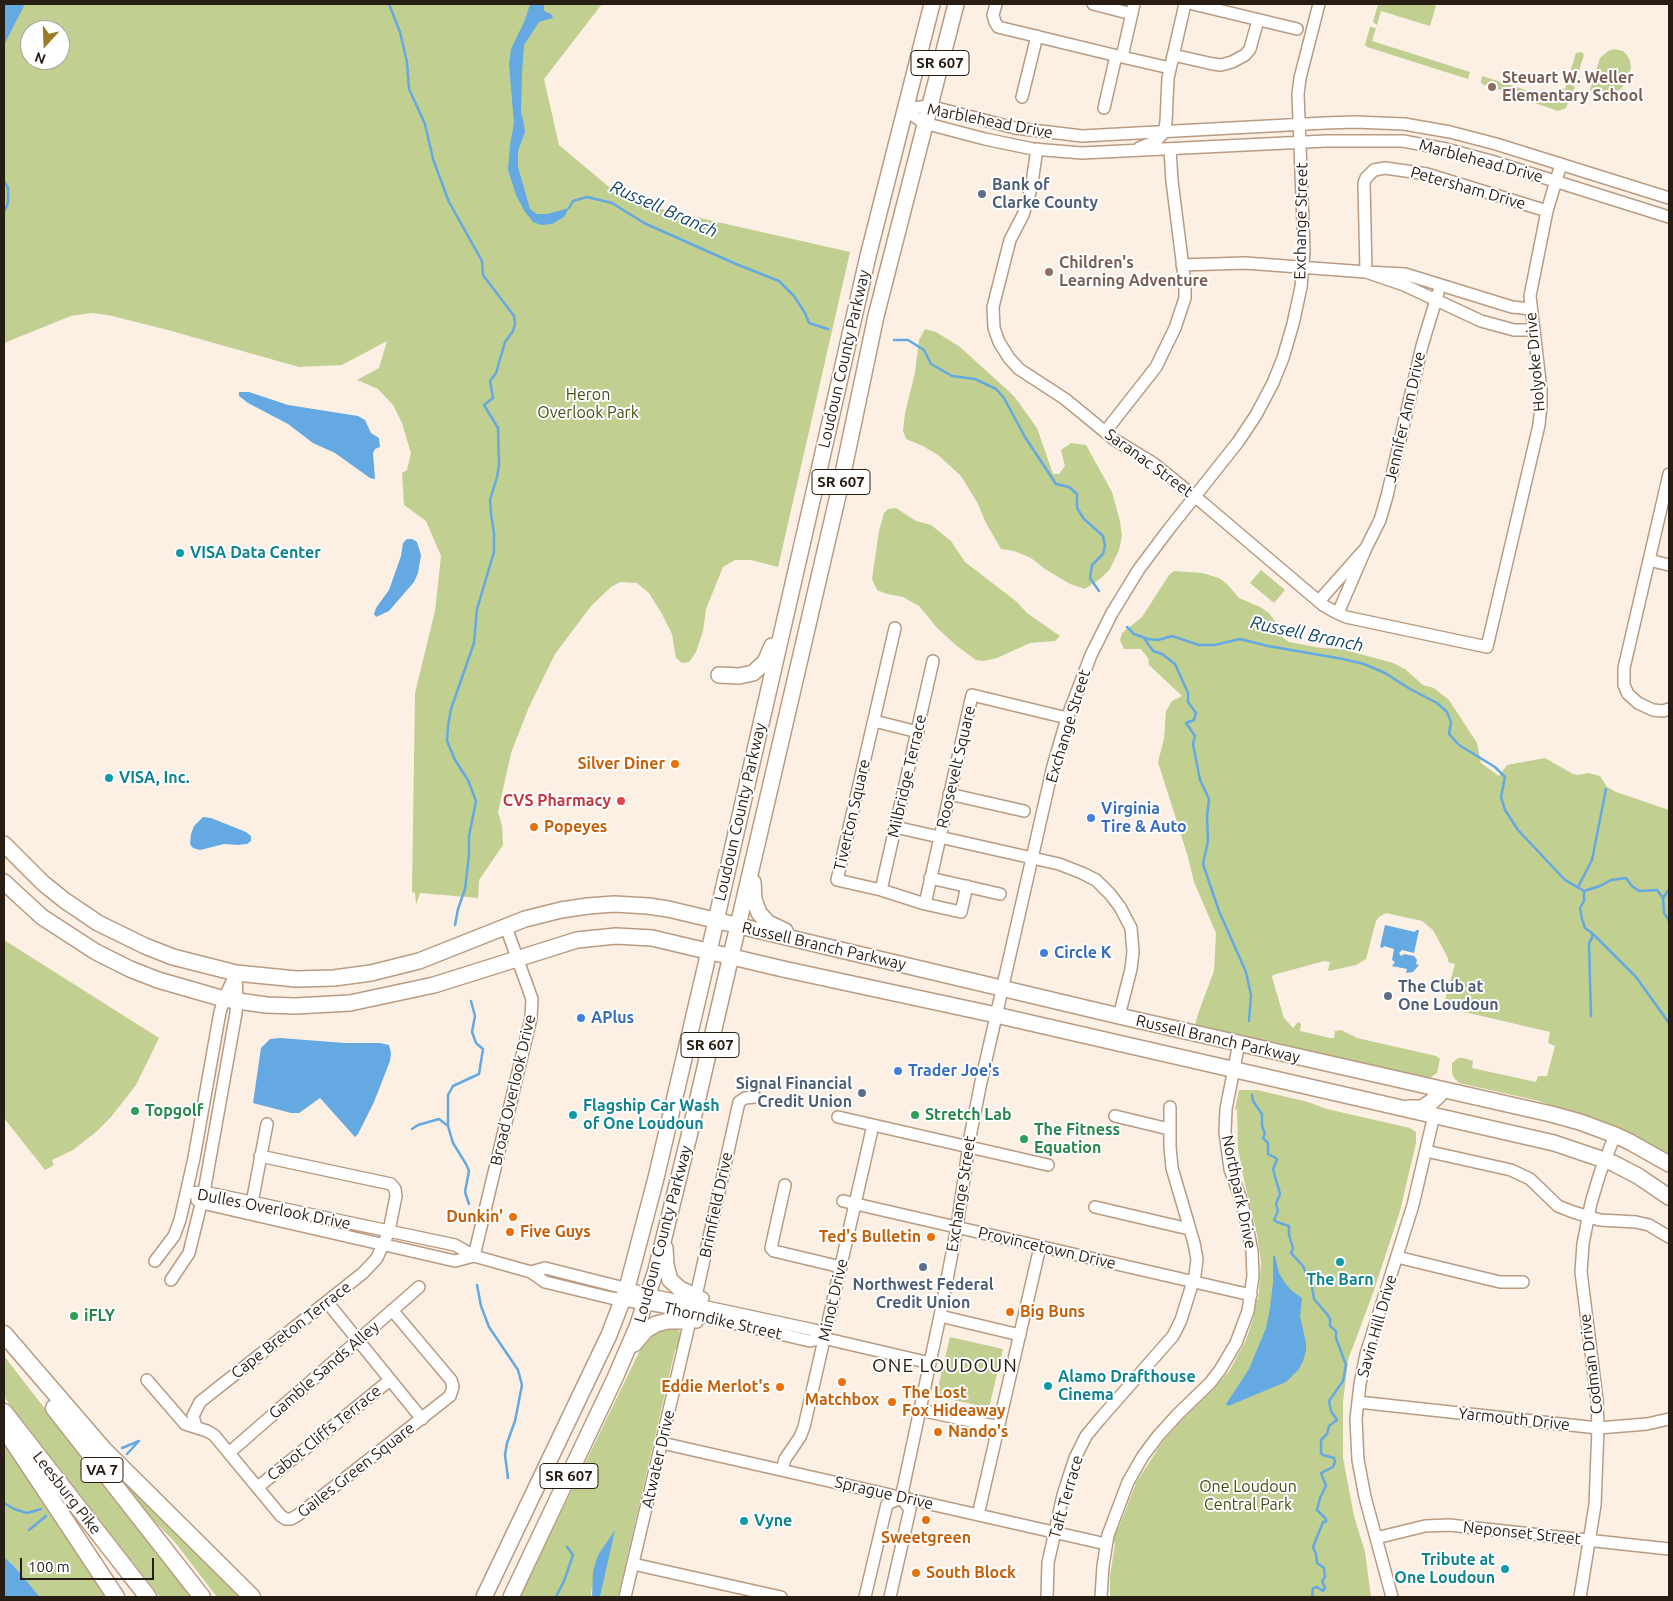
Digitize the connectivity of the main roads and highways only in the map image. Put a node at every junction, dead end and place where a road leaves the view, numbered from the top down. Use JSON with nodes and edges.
{"nodes":[{"id":1,"x":932,"y":4,"type":"edge"},
{"id":2,"x":956,"y":4,"type":"edge"},
{"id":3,"x":782,"y":627,"type":"junction"},
{"id":4,"x":720,"y":676,"type":"dead end"},
{"id":5,"x":758,"y":841,"type":"junction"},
{"id":6,"x":4,"y":844,"type":"edge"},
{"id":7,"x":4,"y":882,"type":"edge"},
{"id":8,"x":715,"y":921,"type":"junction"},
{"id":9,"x":737,"y":926,"type":"junction"},
{"id":10,"x":823,"y":946,"type":"junction"},
{"id":11,"x":709,"y":952,"type":"junction"},
{"id":12,"x":730,"y":957,"type":"junction"},
{"id":13,"x":1441,"y":1089,"type":"junction"},
{"id":14,"x":1400,"y":1108,"type":"junction"},
{"id":15,"x":1669,"y":1164,"type":"edge"},
{"id":16,"x":1669,"y":1197,"type":"edge"},
{"id":17,"x":664,"y":1235,"type":"junction"},
{"id":18,"x":696,"y":1296,"type":"road end"},
{"id":19,"x":690,"y":1321,"type":"road end"},
{"id":20,"x":4,"y":1334,"type":"edge"},
{"id":21,"x":4,"y":1342,"type":"edge"},
{"id":22,"x":625,"y":1355,"type":"junction"},
{"id":23,"x":4,"y":1412,"type":"edge"},
{"id":24,"x":4,"y":1427,"type":"edge"},
{"id":25,"x":116,"y":1597,"type":"edge"},
{"id":26,"x":148,"y":1597,"type":"edge"},
{"id":27,"x":202,"y":1597,"type":"edge"},
{"id":28,"x":252,"y":1597,"type":"edge"},
{"id":29,"x":484,"y":1597,"type":"edge"},
{"id":30,"x":511,"y":1597,"type":"edge"}],
"edges":[{"from":1,"to":3,"type":"main road","name":"Loudoun County Parkway","number":"SR 607"},
{"from":2,"to":5,"type":"main road","name":"Loudoun County Parkway","number":"SR 607"},
{"from":3,"to":4,"type":"main road"},
{"from":3,"to":8,"type":"main road","name":"Loudoun County Parkway","number":"SR 607"},
{"from":5,"to":9,"type":"main road","name":"Loudoun County Parkway","number":"SR 607"},
{"from":5,"to":10,"type":"main road"},
{"from":6,"to":8,"type":"main road","name":"Russell Branch Parkway"},
{"from":7,"to":11,"type":"main road","name":"Russell Branch Parkway"},
{"from":8,"to":9,"type":"main road","name":"Russell Branch Parkway"},
{"from":8,"to":11,"type":"main road","name":"Loudoun County Parkway","number":"SR 607"},
{"from":9,"to":10,"type":"main road","name":"Russell Branch Parkway"},
{"from":9,"to":12,"type":"main road","name":"Loudoun County Parkway","number":"SR 607"},
{"from":10,"to":13,"type":"main road","name":"Russell Branch Parkway"},
{"from":11,"to":12,"type":"main road","name":"Russell Branch Parkway"},
{"from":11,"to":29,"type":"main road","name":"Loudoun County Parkway","number":"SR 607"},
{"from":12,"to":14,"type":"main road","name":"Russell Branch Parkway"},
{"from":12,"to":17,"type":"main road","name":"Loudoun County Parkway","number":"SR 607"},
{"from":13,"to":14,"type":"main road"},
{"from":13,"to":15,"type":"main road","name":"Russell Branch Parkway"},
{"from":14,"to":16,"type":"main road","name":"Russell Branch Parkway"},
{"from":17,"to":18,"type":"main road"},
{"from":17,"to":22,"type":"main road","name":"Loudoun County Parkway","number":"SR 607"},
{"from":19,"to":22,"type":"main road"},
{"from":20,"to":28,"type":"highway"},
{"from":21,"to":27,"type":"highway","number":"VA 7"},
{"from":22,"to":30,"type":"main road","name":"Loudoun County Parkway","number":"SR 607"},
{"from":23,"to":26,"type":"highway","name":"Leesburg Pike","number":"VA 7"},
{"from":24,"to":25,"type":"highway"}]}
